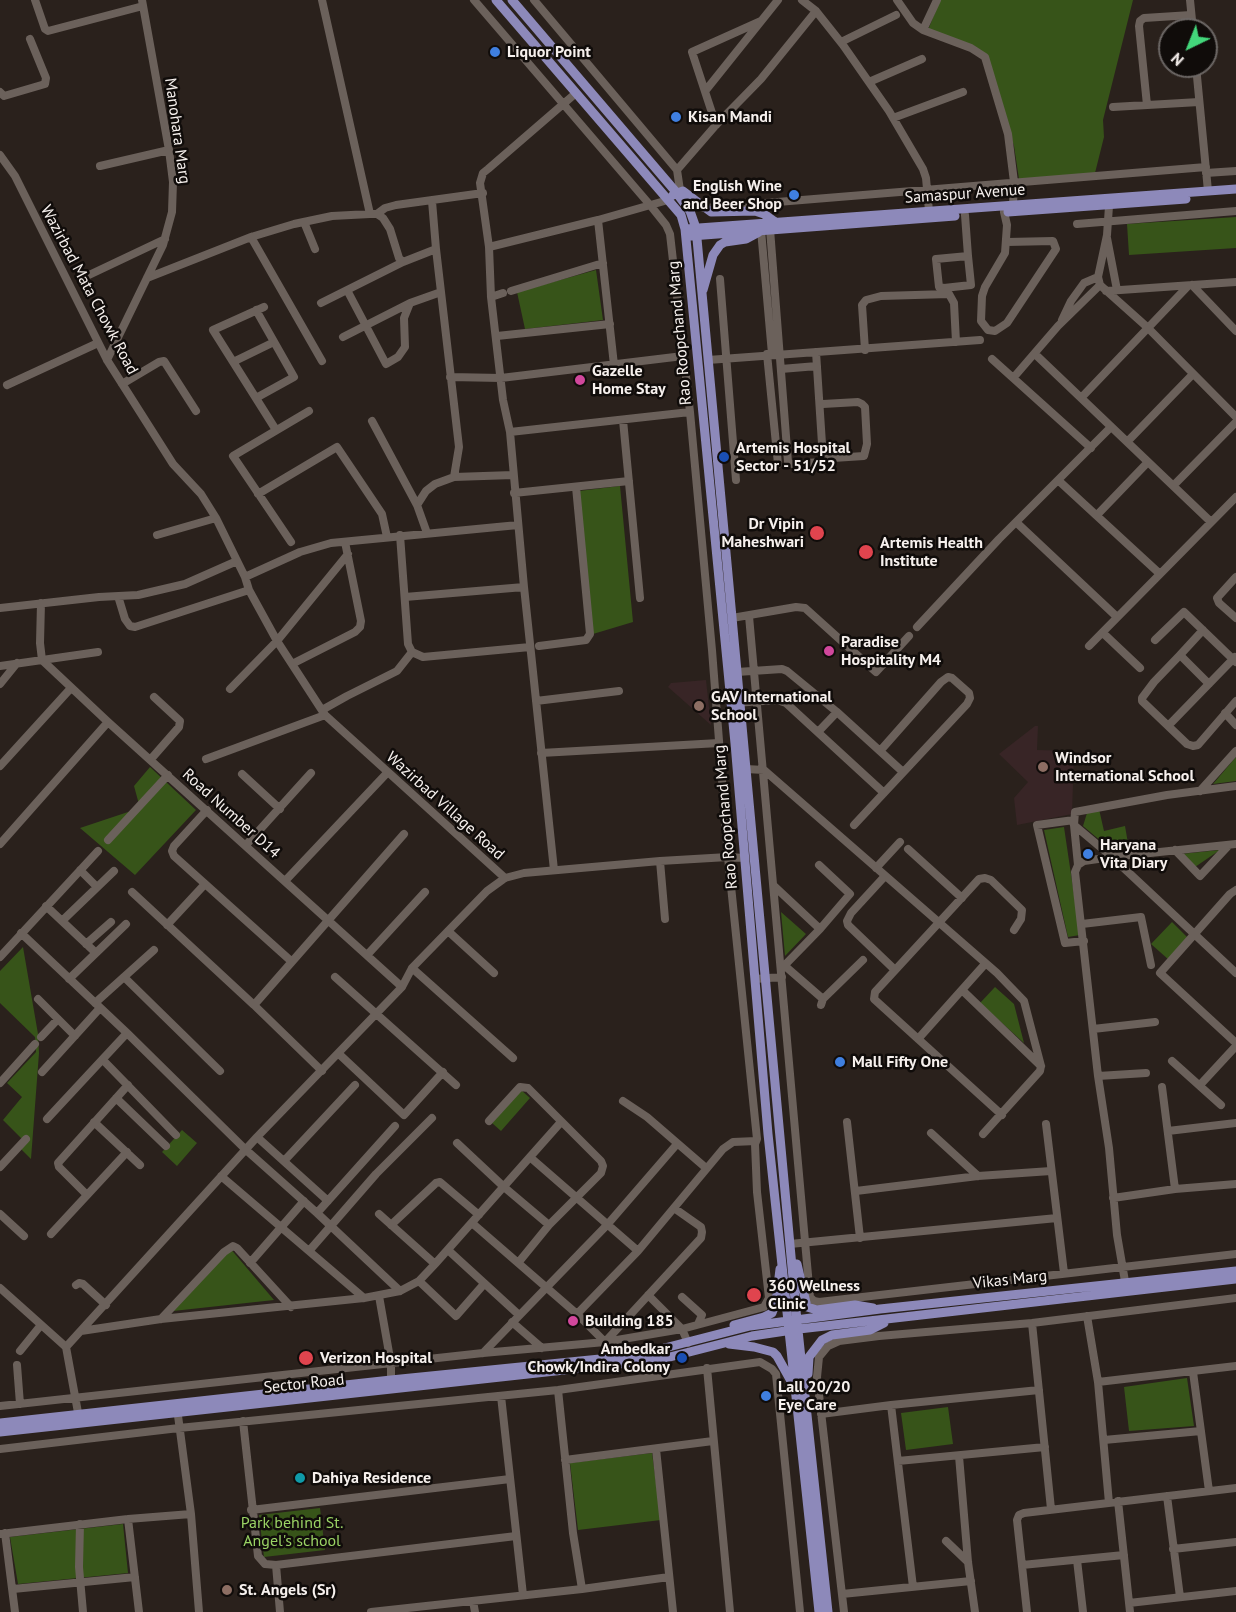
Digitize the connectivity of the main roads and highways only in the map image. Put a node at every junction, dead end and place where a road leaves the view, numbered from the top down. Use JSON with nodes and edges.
{"nodes":[{"id":1,"x":496,"y":0,"type":"edge"},
{"id":2,"x":512,"y":0,"type":"edge"},
{"id":3,"x":1236,"y":189,"type":"edge"},
{"id":4,"x":678,"y":191,"type":"junction"},
{"id":5,"x":1236,"y":195,"type":"edge"},
{"id":6,"x":668,"y":200,"type":"junction"},
{"id":7,"x":897,"y":217,"type":"junction"},
{"id":8,"x":769,"y":227,"type":"junction"},
{"id":9,"x":691,"y":232,"type":"junction"},
{"id":10,"x":702,"y":294,"type":"junction"},
{"id":11,"x":714,"y":419,"type":"junction"},
{"id":12,"x":704,"y":420,"type":"junction"},
{"id":13,"x":735,"y":703,"type":"junction"},
{"id":14,"x":760,"y":978,"type":"junction"},
{"id":15,"x":790,"y":1249,"type":"junction"},
{"id":16,"x":782,"y":1259,"type":"junction"},
{"id":17,"x":1236,"y":1271,"type":"edge"},
{"id":18,"x":1236,"y":1279,"type":"edge"},
{"id":19,"x":1126,"y":1287,"type":"junction"},
{"id":20,"x":878,"y":1309,"type":"junction"},
{"id":21,"x":888,"y":1320,"type":"junction"},
{"id":22,"x":798,"y":1325,"type":"junction"},
{"id":23,"x":787,"y":1327,"type":"junction"},
{"id":24,"x":725,"y":1332,"type":"junction"},
{"id":25,"x":723,"y":1343,"type":"junction"},
{"id":26,"x":391,"y":1385,"type":"junction"},
{"id":27,"x":794,"y":1389,"type":"junction"},
{"id":28,"x":805,"y":1395,"type":"junction"},
{"id":29,"x":80,"y":1419,"type":"junction"},
{"id":30,"x":0,"y":1423,"type":"edge"},
{"id":31,"x":0,"y":1432,"type":"edge"},
{"id":32,"x":819,"y":1612,"type":"edge"},
{"id":33,"x":828,"y":1612,"type":"edge"}],
"edges":[{"from":1,"to":6,"type":"main road","name":"Rao Roopchand Marg"},
{"from":2,"to":4,"type":"main road","name":"Rao Roopchand Marg"},
{"from":3,"to":7,"type":"main road","name":"Samaspur Avenue"},
{"from":4,"to":6,"type":"main road"},
{"from":4,"to":8,"type":"main road"},
{"from":4,"to":9,"type":"main road","name":"Rao Roopchand Marg"},
{"from":5,"to":7,"type":"main road","name":"Samaspur Avenue"},
{"from":6,"to":9,"type":"main road","name":"Rao Roopchand Marg"},
{"from":7,"to":8,"type":"main road","name":"Samaspur Avenue"},
{"from":8,"to":9,"type":"main road","name":"Samaspur Avenue"},
{"from":8,"to":9,"type":"main road","name":"Samaspur Avenue"},
{"from":8,"to":10,"type":"main road"},
{"from":9,"to":10,"type":"main road","name":"Rao Roopchand Marg"},
{"from":9,"to":12,"type":"main road","name":"Rao Roopchand Marg"},
{"from":10,"to":11,"type":"main road","name":"Rao Roopchand Marg"},
{"from":11,"to":12,"type":"main road"},
{"from":11,"to":13,"type":"main road","name":"Rao Roopchand Marg"},
{"from":12,"to":13,"type":"main road","name":"Rao Roopchand Marg"},
{"from":13,"to":14,"type":"main road","name":"Rao Roopchand Marg"},
{"from":13,"to":14,"type":"main road","name":"Rao Roopchand Marg"},
{"from":14,"to":15,"type":"main road","name":"Rao Roopchand Marg"},
{"from":14,"to":16,"type":"main road","name":"Rao Roopchand Marg"},
{"from":15,"to":20,"type":"main road"},
{"from":15,"to":22,"type":"main road","name":"Rao Roopchand Marg"},
{"from":16,"to":23,"type":"main road","name":"Rao Roopchand Marg"},
{"from":16,"to":24,"type":"main road"},
{"from":17,"to":19,"type":"main road","name":"Vikas Marg"},
{"from":18,"to":19,"type":"main road","name":"Vikas Marg"},
{"from":19,"to":20,"type":"main road","name":"Vikas Marg"},
{"from":19,"to":21,"type":"main road","name":"Vikas Marg"},
{"from":20,"to":22,"type":"main road","name":"Vikas Marg"},
{"from":21,"to":22,"type":"main road","name":"Vikas Marg"},
{"from":21,"to":28,"type":"main road"},
{"from":22,"to":23,"type":"main road","name":"Vikas Marg"},
{"from":22,"to":28,"type":"main road","name":"Rao Roopchand Marg"},
{"from":23,"to":24,"type":"main road","name":"Sector Road"},
{"from":23,"to":25,"type":"main road","name":"Sector Road"},
{"from":23,"to":27,"type":"main road","name":"Rao Roopchand Marg"},
{"from":24,"to":26,"type":"main road","name":"Sector Road"},
{"from":25,"to":26,"type":"main road","name":"Sector Road"},
{"from":25,"to":27,"type":"main road"},
{"from":26,"to":29,"type":"main road","name":"Sector Road"},
{"from":27,"to":32,"type":"main road","name":"Rao Roopchand Marg"},
{"from":28,"to":33,"type":"main road"},
{"from":29,"to":30,"type":"main road","name":"Sector Road"},
{"from":29,"to":31,"type":"main road","name":"Sector Road"}]}
